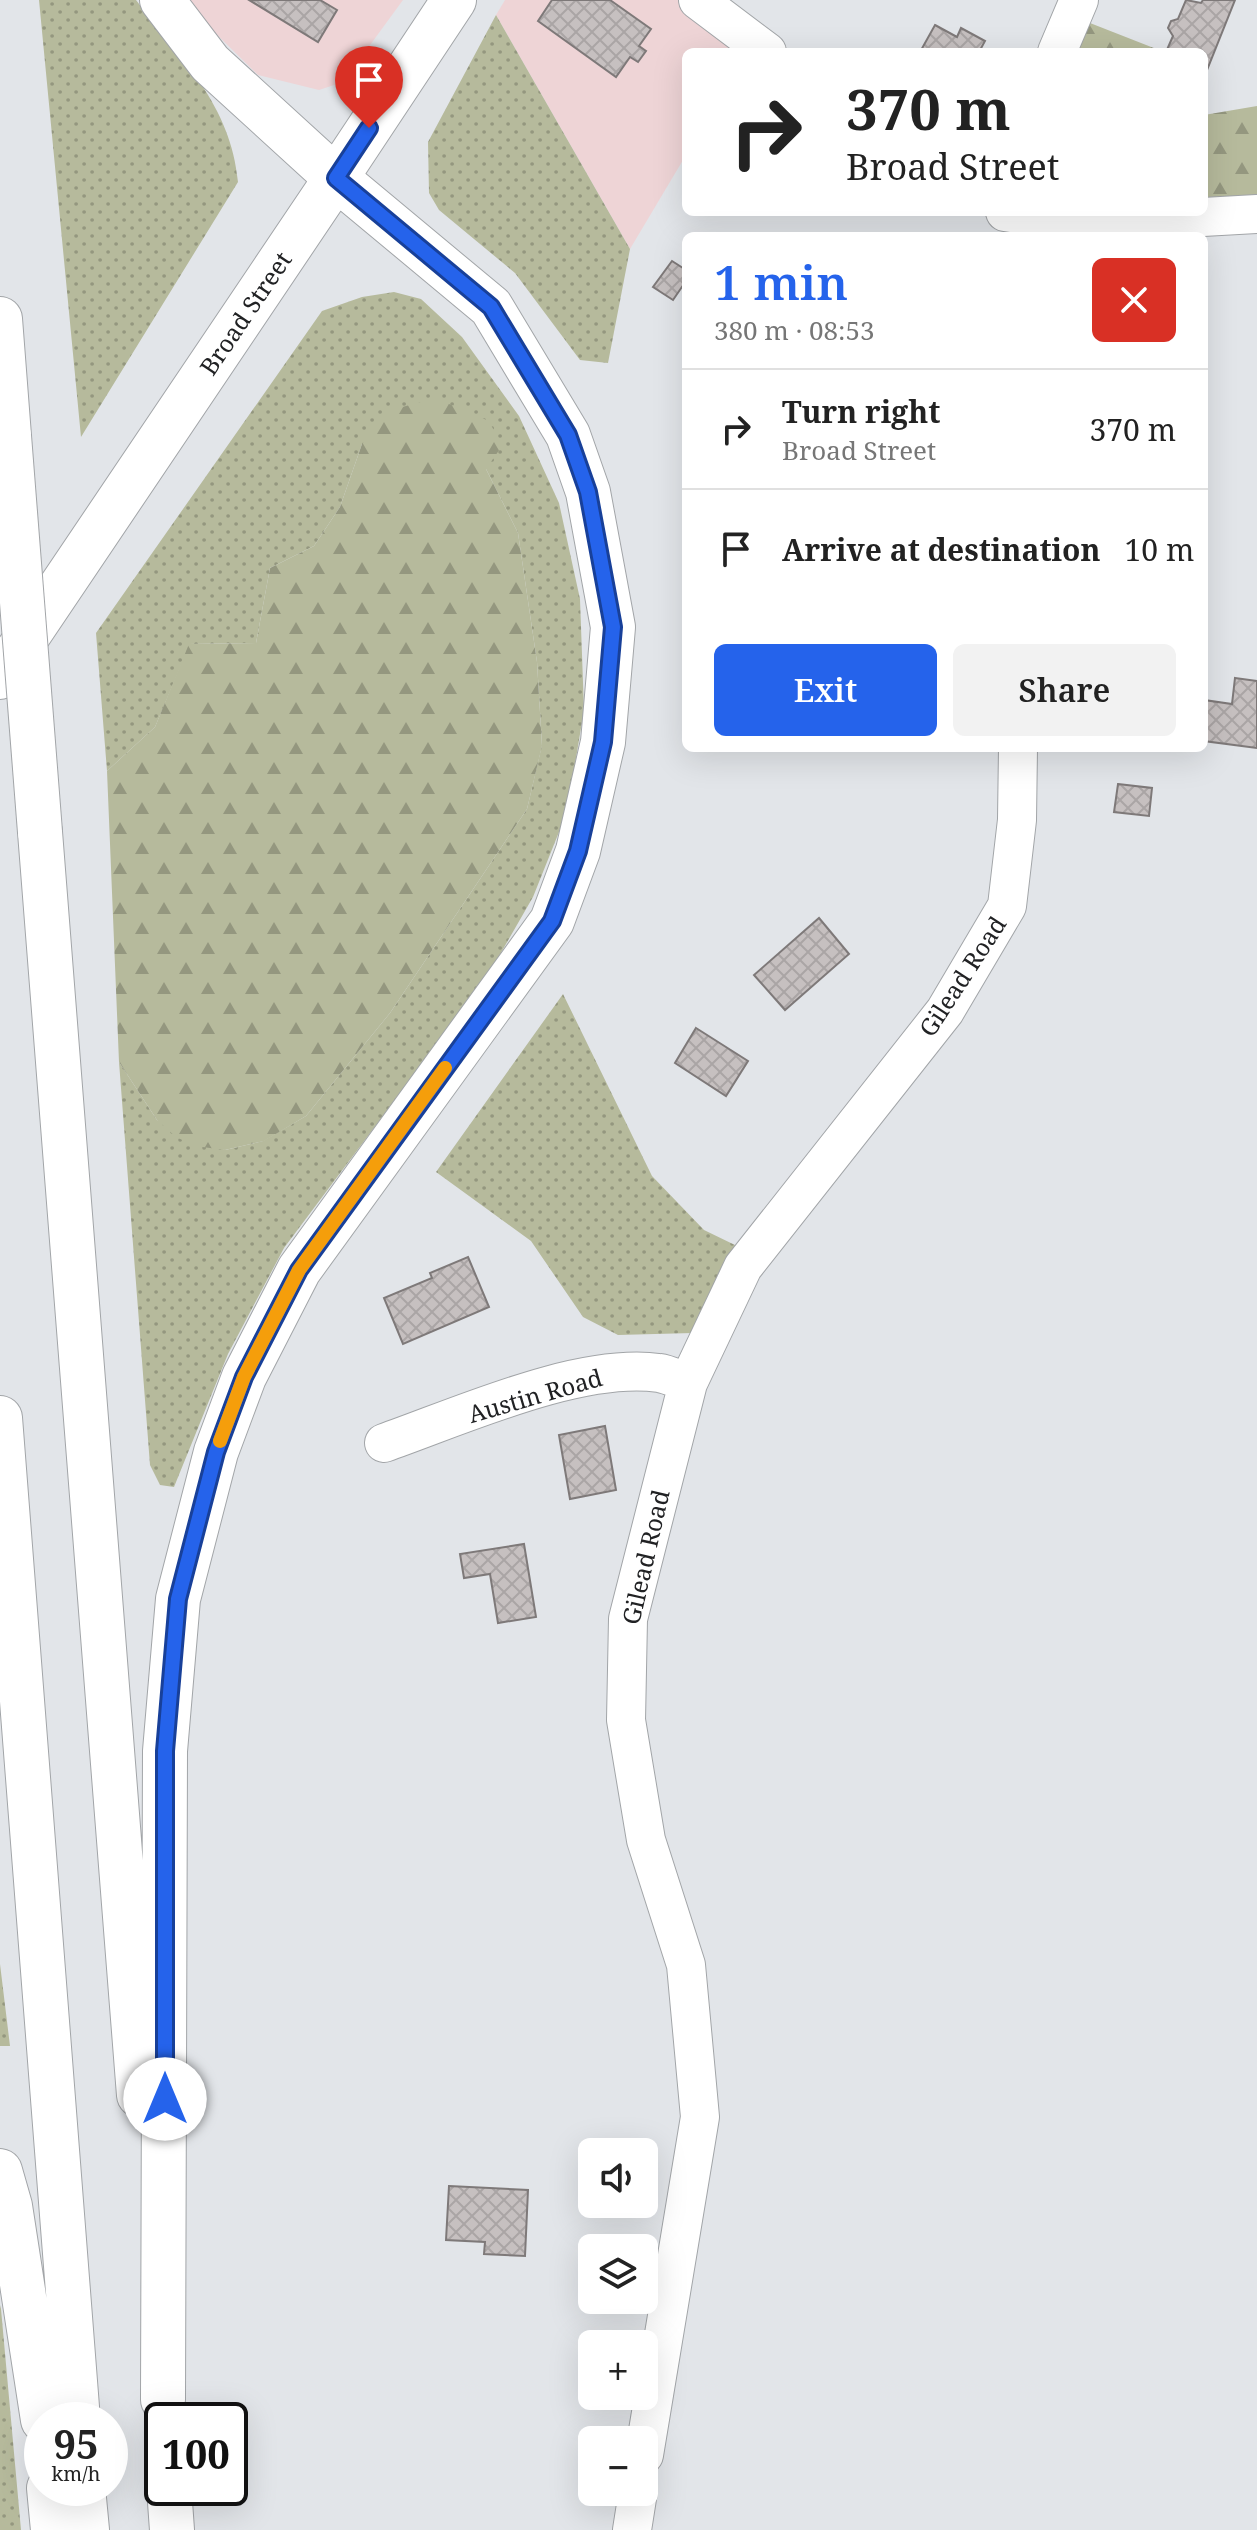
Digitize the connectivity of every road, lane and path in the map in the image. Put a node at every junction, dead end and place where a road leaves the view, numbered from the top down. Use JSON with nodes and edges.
{"nodes":[{"id":1,"x":162,"y":0,"type":"edge"},
{"id":2,"x":454,"y":0,"type":"edge"},
{"id":3,"x":698,"y":0,"type":"edge"},
{"id":4,"x":1079,"y":0,"type":"edge"},
{"id":5,"x":762,"y":48,"type":"edge"},
{"id":6,"x":1059,"y":48,"type":"edge"},
{"id":7,"x":336,"y":178,"type":"junction"},
{"id":8,"x":1257,"y":214,"type":"edge"},
{"id":9,"x":1029,"y":216,"type":"edge"},
{"id":10,"x":0,"y":319,"type":"edge"},
{"id":11,"x":0,"y":677,"type":"edge"},
{"id":12,"x":1018,"y":752,"type":"edge"},
{"id":13,"x":688,"y":1383,"type":"junction"},
{"id":14,"x":0,"y":1418,"type":"edge"},
{"id":15,"x":384,"y":1443,"type":"dead end"},
{"id":16,"x":0,"y":2171,"type":"edge"},
{"id":17,"x":40,"y":2402,"type":"edge"},
{"id":18,"x":77,"y":2402,"type":"edge"},
{"id":19,"x":163,"y":2402,"type":"edge"},
{"id":20,"x":164,"y":2402,"type":"edge"},
{"id":21,"x":649,"y":2426,"type":"edge"},
{"id":22,"x":51,"y":2506,"type":"edge"},
{"id":23,"x":85,"y":2506,"type":"edge"},
{"id":24,"x":170,"y":2506,"type":"edge"},
{"id":25,"x":636,"y":2506,"type":"edge"},
{"id":26,"x":53,"y":2530,"type":"edge"},
{"id":27,"x":87,"y":2530,"type":"edge"},
{"id":28,"x":172,"y":2530,"type":"edge"},
{"id":29,"x":632,"y":2530,"type":"edge"}],
"edges":[{"from":1,"to":7,"type":"main road"},
{"from":2,"to":7,"type":"main road","name":"Broad Street"},
{"from":3,"to":5,"type":"street"},
{"from":4,"to":6,"type":"street"},
{"from":7,"to":11,"type":"main road","name":"Broad Street"},
{"from":7,"to":20,"type":"main road"},
{"from":8,"to":9,"type":"street"},
{"from":10,"to":19,"type":"main road","bridge":true},
{"from":12,"to":13,"type":"street","name":"Gilead Road"},
{"from":13,"to":15,"type":"street","name":"Austin Road"},
{"from":13,"to":21,"type":"street","name":"Gilead Road"},
{"from":14,"to":18,"type":"main road"},
{"from":16,"to":17,"type":"main road"},
{"from":22,"to":26,"type":"main road"},
{"from":23,"to":27,"type":"main road"},
{"from":24,"to":28,"type":"main road"},
{"from":25,"to":29,"type":"street"}]}
